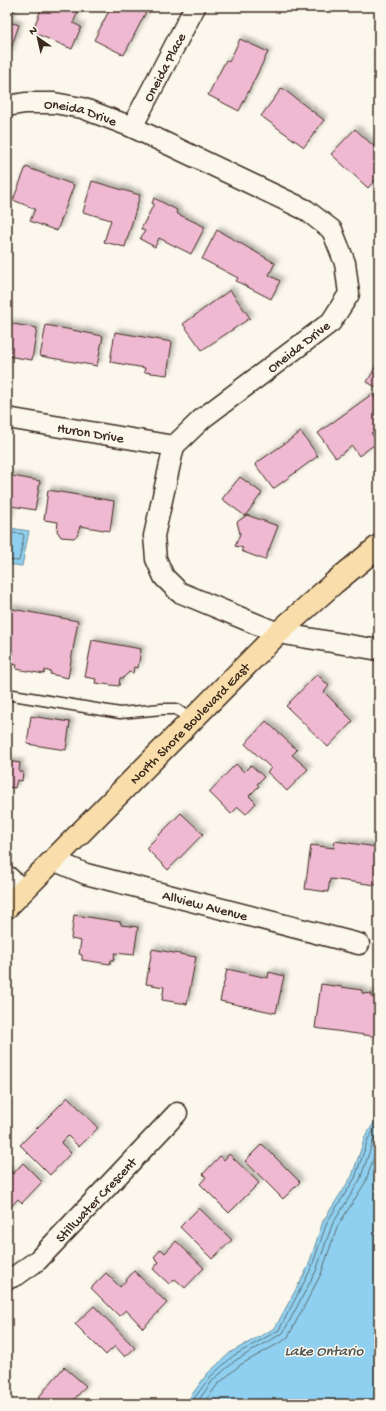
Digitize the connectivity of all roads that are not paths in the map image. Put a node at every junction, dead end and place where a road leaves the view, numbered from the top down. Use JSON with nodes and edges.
{"nodes":[{"id":1,"x":195,"y":7,"type":"edge"},
{"id":2,"x":7,"y":106,"type":"edge"},
{"id":3,"x":132,"y":127,"type":"junction"},
{"id":4,"x":7,"y":418,"type":"edge"},
{"id":5,"x":174,"y":446,"type":"junction"},
{"id":6,"x":379,"y":546,"type":"edge"},
{"id":7,"x":278,"y":633,"type":"junction"},
{"id":8,"x":379,"y":650,"type":"edge"},
{"id":9,"x":7,"y":694,"type":"edge"},
{"id":10,"x":193,"y":721,"type":"junction"},
{"id":11,"x":53,"y":860,"type":"junction"},
{"id":12,"x":15,"y":883,"type":"edge"},
{"id":13,"x":7,"y":907,"type":"edge"},
{"id":14,"x":359,"y":944,"type":"dead end"},
{"id":15,"x":177,"y":1113,"type":"dead end"},
{"id":16,"x":7,"y":1279,"type":"edge"}],
"edges":[{"from":1,"to":3,"type":"street","name":"Oneida Place"},
{"from":2,"to":3,"type":"street","name":"Oneida Drive"},
{"from":3,"to":5,"type":"street","name":"Oneida Drive"},
{"from":4,"to":5,"type":"street","name":"Huron Drive"},
{"from":5,"to":7,"type":"street"},
{"from":6,"to":7,"type":"main road","name":"North Shore Boulevard East"},
{"from":7,"to":8,"type":"street"},
{"from":7,"to":10,"type":"main road","name":"North Shore Boulevard East"},
{"from":9,"to":10,"type":"lane"},
{"from":10,"to":11,"type":"main road","name":"North Shore Boulevard East"},
{"from":11,"to":12,"type":"main road","name":"North Shore Boulevard East"},
{"from":11,"to":14,"type":"street","name":"Allview Avenue"},
{"from":12,"to":13,"type":"main road","name":"North Shore Boulevard East"},
{"from":15,"to":16,"type":"street","name":"Stillwater Crescent"}]}
